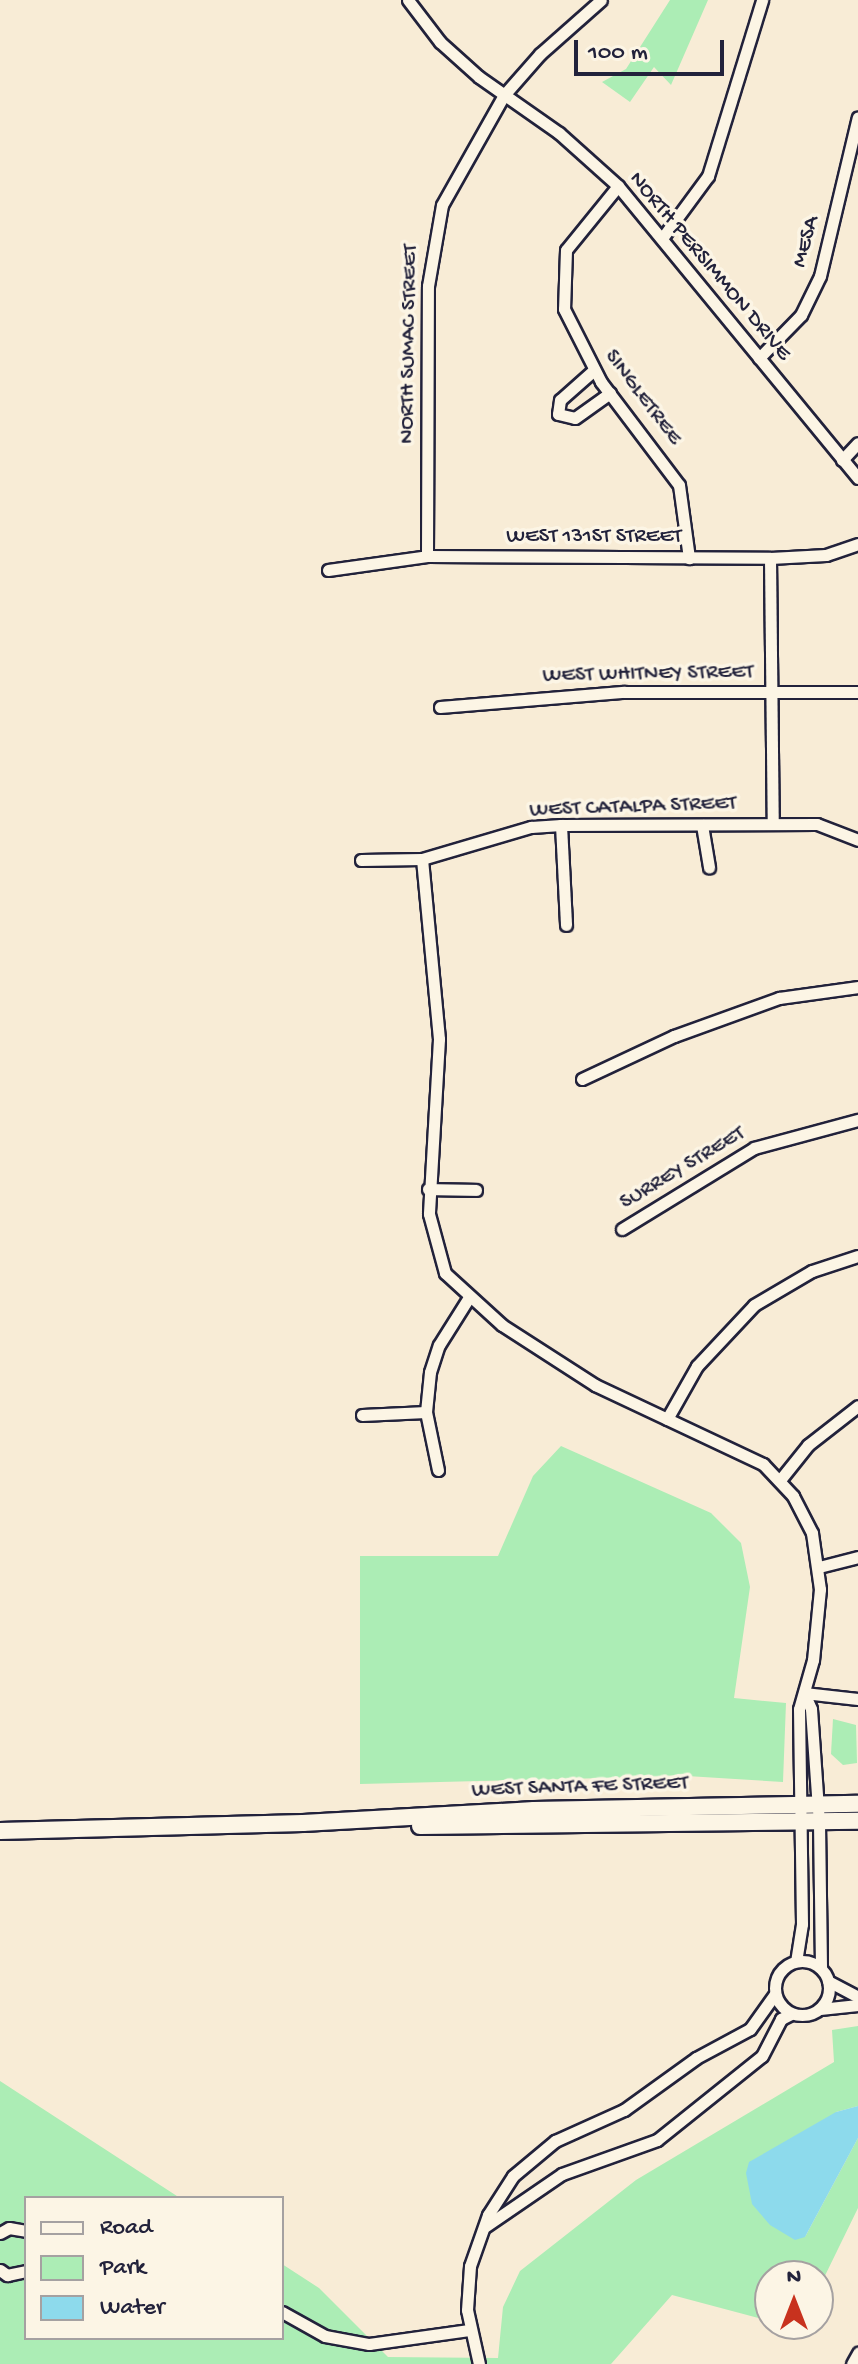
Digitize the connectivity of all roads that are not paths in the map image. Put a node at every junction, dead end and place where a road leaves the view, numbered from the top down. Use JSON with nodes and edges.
{"nodes":[{"id":1,"x":408,"y":0,"type":"edge"},
{"id":2,"x":601,"y":0,"type":"edge"},
{"id":3,"x":762,"y":0,"type":"edge"},
{"id":4,"x":504,"y":95,"type":"junction"},
{"id":5,"x":858,"y":117,"type":"edge"},
{"id":6,"x":618,"y":186,"type":"junction"},
{"id":7,"x":663,"y":237,"type":"junction"},
{"id":8,"x":759,"y":358,"type":"junction"},
{"id":9,"x":594,"y":370,"type":"junction"},
{"id":10,"x":610,"y":393,"type":"junction"},
{"id":11,"x":858,"y":443,"type":"edge"},
{"id":12,"x":842,"y":460,"type":"junction"},
{"id":13,"x":858,"y":478,"type":"edge"},
{"id":14,"x":858,"y":544,"type":"edge"},
{"id":15,"x":427,"y":556,"type":"junction"},
{"id":16,"x":689,"y":558,"type":"junction"},
{"id":17,"x":770,"y":558,"type":"junction"},
{"id":18,"x":328,"y":570,"type":"dead end"},
{"id":19,"x":858,"y":692,"type":"edge"},
{"id":20,"x":774,"y":693,"type":"junction"},
{"id":21,"x":440,"y":707,"type":"dead end"},
{"id":22,"x":773,"y":824,"type":"junction"},
{"id":23,"x":561,"y":825,"type":"junction"},
{"id":24,"x":702,"y":825,"type":"junction"},
{"id":25,"x":858,"y":840,"type":"edge"},
{"id":26,"x":422,"y":859,"type":"junction"},
{"id":27,"x":361,"y":860,"type":"dead end"},
{"id":28,"x":709,"y":867,"type":"dead end"},
{"id":29,"x":566,"y":925,"type":"dead end"},
{"id":30,"x":858,"y":987,"type":"edge"},
{"id":31,"x":582,"y":1079,"type":"dead end"},
{"id":32,"x":858,"y":1120,"type":"edge"},
{"id":33,"x":428,"y":1189,"type":"junction"},
{"id":34,"x":476,"y":1190,"type":"dead end"},
{"id":35,"x":622,"y":1229,"type":"dead end"},
{"id":36,"x":858,"y":1256,"type":"edge"},
{"id":37,"x":468,"y":1299,"type":"junction"},
{"id":38,"x":858,"y":1406,"type":"edge"},
{"id":39,"x":426,"y":1412,"type":"junction"},
{"id":40,"x":362,"y":1415,"type":"dead end"},
{"id":41,"x":667,"y":1419,"type":"junction"},
{"id":42,"x":438,"y":1470,"type":"dead end"},
{"id":43,"x":780,"y":1480,"type":"junction"},
{"id":44,"x":858,"y":1557,"type":"edge"},
{"id":45,"x":819,"y":1567,"type":"junction"},
{"id":46,"x":804,"y":1693,"type":"junction"},
{"id":47,"x":858,"y":1699,"type":"edge"},
{"id":48,"x":858,"y":1804,"type":"edge"},
{"id":49,"x":798,"y":1805,"type":"junction"},
{"id":50,"x":818,"y":1805,"type":"junction"},
{"id":51,"x":858,"y":1821,"type":"edge"},
{"id":52,"x":303,"y":1823,"type":"junction"},
{"id":53,"x":798,"y":1823,"type":"junction"},
{"id":54,"x":819,"y":1823,"type":"junction"},
{"id":55,"x":0,"y":1831,"type":"edge"},
{"id":56,"x":796,"y":1961,"type":"junction"},
{"id":57,"x":821,"y":1968,"type":"junction"},
{"id":58,"x":828,"y":1981,"type":"junction"},
{"id":59,"x":775,"y":1994,"type":"junction"},
{"id":60,"x":858,"y":1997,"type":"edge"},
{"id":61,"x":858,"y":2005,"type":"edge"},
{"id":62,"x":819,"y":2009,"type":"junction"},
{"id":63,"x":791,"y":2014,"type":"junction"},
{"id":64,"x":486,"y":2226,"type":"junction"},
{"id":65,"x":24,"y":2231,"type":"edge"},
{"id":66,"x":0,"y":2233,"type":"edge"},
{"id":67,"x":0,"y":2270,"type":"edge"},
{"id":68,"x":24,"y":2271,"type":"edge"},
{"id":69,"x":284,"y":2313,"type":"edge"},
{"id":70,"x":469,"y":2330,"type":"junction"},
{"id":71,"x":858,"y":2353,"type":"edge"},
{"id":72,"x":479,"y":2364,"type":"edge"},
{"id":73,"x":852,"y":2364,"type":"edge"}],
"edges":[{"from":1,"to":4,"type":"street","name":"NORTH PERSIMMON DRIVE"},
{"from":2,"to":4,"type":"street","name":"NORTH SUMAC STREET"},
{"from":3,"to":7,"type":"street"},
{"from":4,"to":6,"type":"street","name":"NORTH PERSIMMON DRIVE"},
{"from":4,"to":15,"type":"street","name":"NORTH SUMAC STREET"},
{"from":5,"to":8,"type":"street","name":"MESA"},
{"from":6,"to":7,"type":"street","name":"NORTH PERSIMMON DRIVE"},
{"from":6,"to":9,"type":"street","name":"SINGLETREE"},
{"from":7,"to":8,"type":"street","name":"NORTH PERSIMMON DRIVE"},
{"from":8,"to":12,"type":"street","name":"NORTH PERSIMMON DRIVE"},
{"from":9,"to":10,"type":"street","name":"SINGLETREE"},
{"from":9,"to":10,"type":"street"},
{"from":10,"to":16,"type":"street","name":"SINGLETREE"},
{"from":11,"to":12,"type":"street"},
{"from":12,"to":13,"type":"street","name":"NORTH PERSIMMON DRIVE"},
{"from":14,"to":17,"type":"street","name":"WEST 131ST STREET"},
{"from":15,"to":16,"type":"street","name":"WEST 131ST STREET"},
{"from":15,"to":18,"type":"street","name":"WEST 131ST STREET"},
{"from":16,"to":17,"type":"street","name":"WEST 131ST STREET"},
{"from":17,"to":20,"type":"street"},
{"from":19,"to":20,"type":"street","name":"WEST WHITNEY STREET"},
{"from":20,"to":21,"type":"street","name":"WEST WHITNEY STREET"},
{"from":20,"to":22,"type":"street"},
{"from":22,"to":24,"type":"street","name":"WEST CATALPA STREET"},
{"from":22,"to":25,"type":"street","name":"WEST CATALPA STREET"},
{"from":23,"to":24,"type":"street","name":"WEST CATALPA STREET"},
{"from":23,"to":26,"type":"street","name":"WEST CATALPA STREET"},
{"from":23,"to":29,"type":"street"},
{"from":24,"to":28,"type":"street"},
{"from":26,"to":27,"type":"street","name":"WEST CATALPA STREET"},
{"from":26,"to":33,"type":"street"},
{"from":30,"to":31,"type":"street"},
{"from":32,"to":35,"type":"street","name":"SURREY STREET"},
{"from":33,"to":34,"type":"street"},
{"from":33,"to":37,"type":"street"},
{"from":36,"to":41,"type":"street"},
{"from":37,"to":39,"type":"street"},
{"from":37,"to":41,"type":"street"},
{"from":38,"to":43,"type":"street"},
{"from":39,"to":40,"type":"street"},
{"from":39,"to":42,"type":"street"},
{"from":41,"to":43,"type":"street"},
{"from":43,"to":45,"type":"street"},
{"from":44,"to":45,"type":"street"},
{"from":45,"to":46,"type":"street"},
{"from":46,"to":47,"type":"street"},
{"from":46,"to":49,"type":"street"},
{"from":46,"to":50,"type":"street"},
{"from":48,"to":50,"type":"street","name":"WEST SANTA FE STREET"},
{"from":49,"to":50,"type":"street","name":"WEST SANTA FE STREET"},
{"from":49,"to":52,"type":"street","name":"WEST SANTA FE STREET"},
{"from":49,"to":53,"type":"street"},
{"from":50,"to":54,"type":"street"},
{"from":51,"to":54,"type":"street","name":"WEST SANTA FE STREET"},
{"from":52,"to":53,"type":"street","name":"WEST SANTA FE STREET"},
{"from":52,"to":55,"type":"street","name":"WEST SANTA FE STREET"},
{"from":53,"to":54,"type":"street","name":"WEST SANTA FE STREET"},
{"from":53,"to":56,"type":"street"},
{"from":54,"to":57,"type":"street"},
{"from":56,"to":57,"type":"street"},
{"from":56,"to":59,"type":"street"},
{"from":57,"to":58,"type":"street"},
{"from":58,"to":60,"type":"street"},
{"from":58,"to":62,"type":"street"},
{"from":59,"to":63,"type":"street"},
{"from":59,"to":64,"type":"street"},
{"from":61,"to":62,"type":"street"},
{"from":62,"to":63,"type":"street"},
{"from":63,"to":64,"type":"street"},
{"from":64,"to":70,"type":"street"},
{"from":65,"to":66,"type":"street"},
{"from":67,"to":68,"type":"street"},
{"from":69,"to":70,"type":"street"},
{"from":70,"to":72,"type":"street"},
{"from":71,"to":73,"type":"street"}]}
